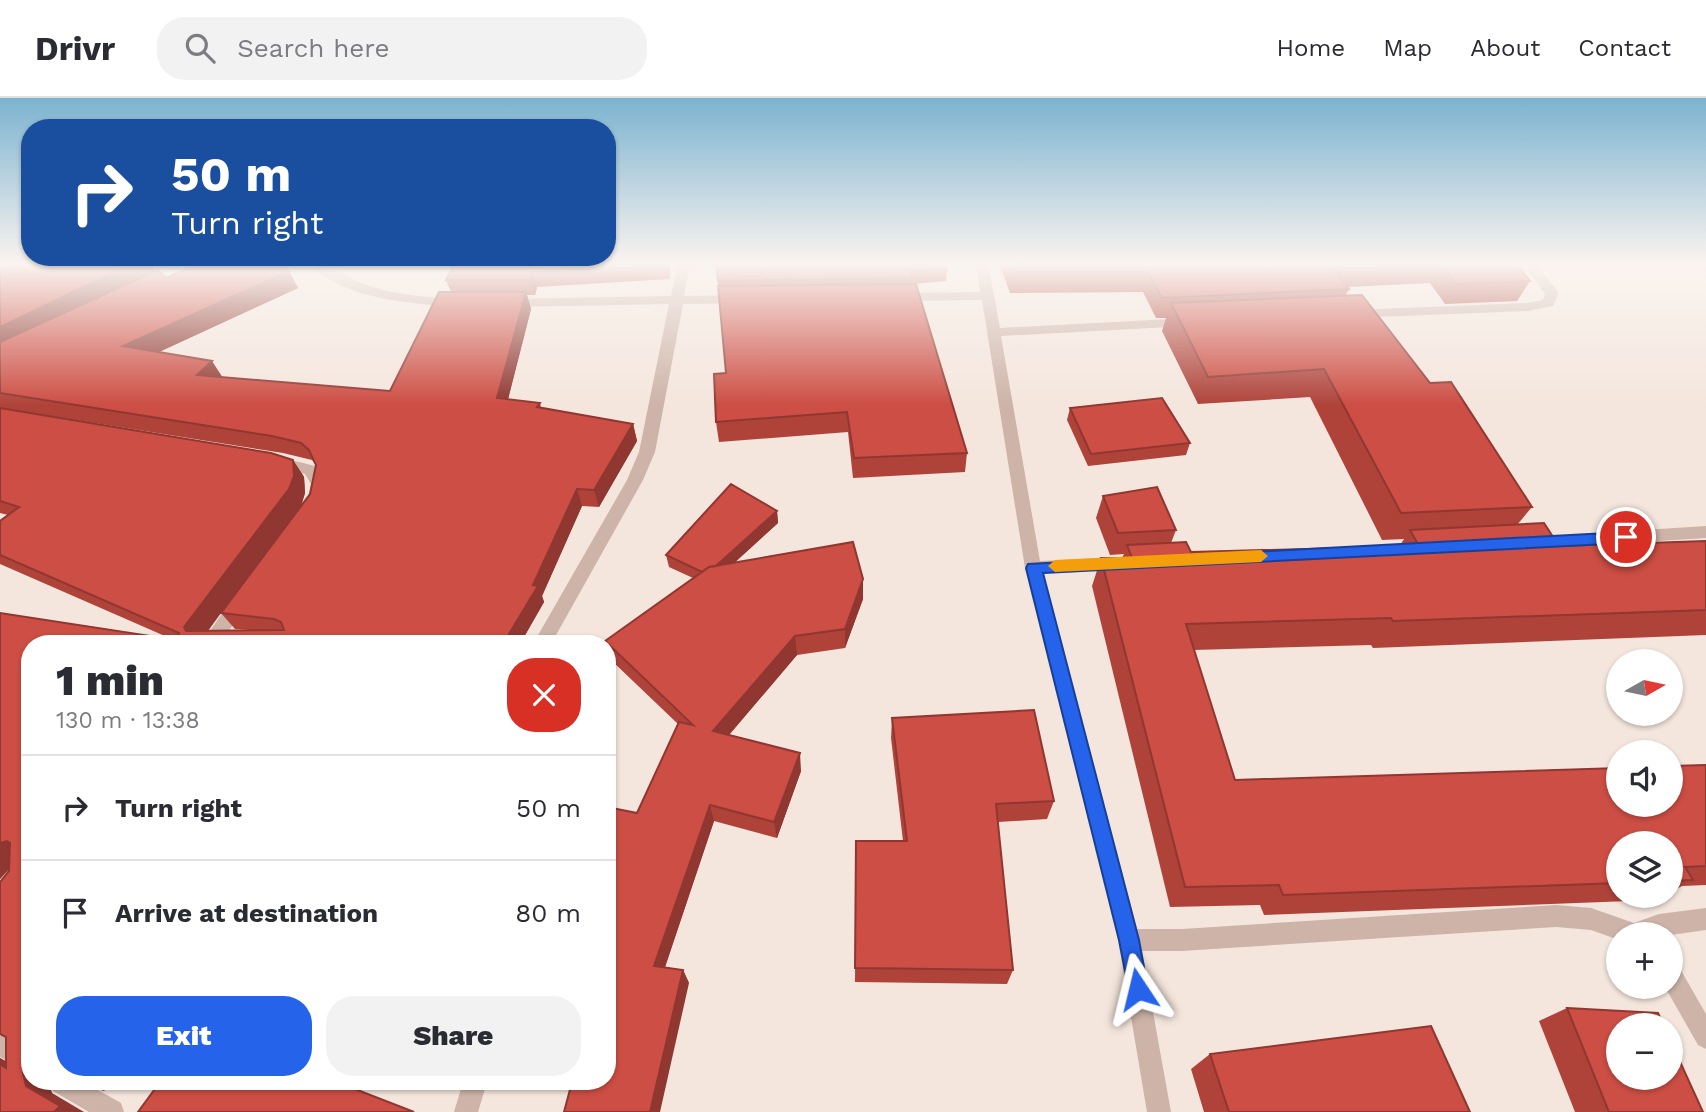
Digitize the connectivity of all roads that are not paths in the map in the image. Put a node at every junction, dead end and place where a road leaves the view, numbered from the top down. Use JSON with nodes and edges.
{"nodes":[{"id":1,"x":675,"y":310,"type":"edge"},
{"id":2,"x":990,"y":310,"type":"edge"},
{"id":3,"x":1447,"y":310,"type":"edge"},
{"id":4,"x":1333,"y":315,"type":"edge"},
{"id":5,"x":1197,"y":321,"type":"edge"},
{"id":6,"x":993,"y":332,"type":"junction"},
{"id":7,"x":256,"y":457,"type":"edge"},
{"id":8,"x":310,"y":509,"type":"edge"},
{"id":9,"x":1706,"y":532,"type":"edge"},
{"id":10,"x":1519,"y":544,"type":"edge"},
{"id":11,"x":1136,"y":562,"type":"edge"},
{"id":12,"x":1033,"y":568,"type":"junction"},
{"id":13,"x":247,"y":592,"type":"edge"},
{"id":14,"x":216,"y":635,"type":"edge"},
{"id":15,"x":547,"y":635,"type":"edge"},
{"id":16,"x":1706,"y":919,"type":"edge"},
{"id":17,"x":1682,"y":922,"type":"edge"},
{"id":18,"x":1606,"y":924,"type":"edge"},
{"id":19,"x":1129,"y":940,"type":"junction"},
{"id":20,"x":1683,"y":996,"type":"edge"},
{"id":21,"x":1706,"y":1037,"type":"edge"},
{"id":22,"x":0,"y":1044,"type":"edge"},
{"id":23,"x":21,"y":1057,"type":"edge"},
{"id":24,"x":75,"y":1090,"type":"edge"},
{"id":25,"x":473,"y":1090,"type":"edge"},
{"id":26,"x":112,"y":1112,"type":"edge"},
{"id":27,"x":466,"y":1112,"type":"edge"},
{"id":28,"x":1159,"y":1112,"type":"edge"}],
"edges":[{"from":1,"to":15,"type":"street"},
{"from":2,"to":6,"type":"street"},
{"from":3,"to":4,"type":"street"},
{"from":5,"to":6,"type":"street"},
{"from":6,"to":12,"type":"street"},
{"from":7,"to":8,"type":"street"},
{"from":9,"to":10,"type":"street"},
{"from":11,"to":12,"type":"street"},
{"from":12,"to":19,"type":"street"},
{"from":13,"to":14,"type":"street"},
{"from":16,"to":17,"type":"street"},
{"from":18,"to":19,"type":"street"},
{"from":19,"to":28,"type":"street"},
{"from":20,"to":21,"type":"street"},
{"from":22,"to":23,"type":"street"},
{"from":24,"to":26,"type":"street"},
{"from":25,"to":27,"type":"street"}]}
